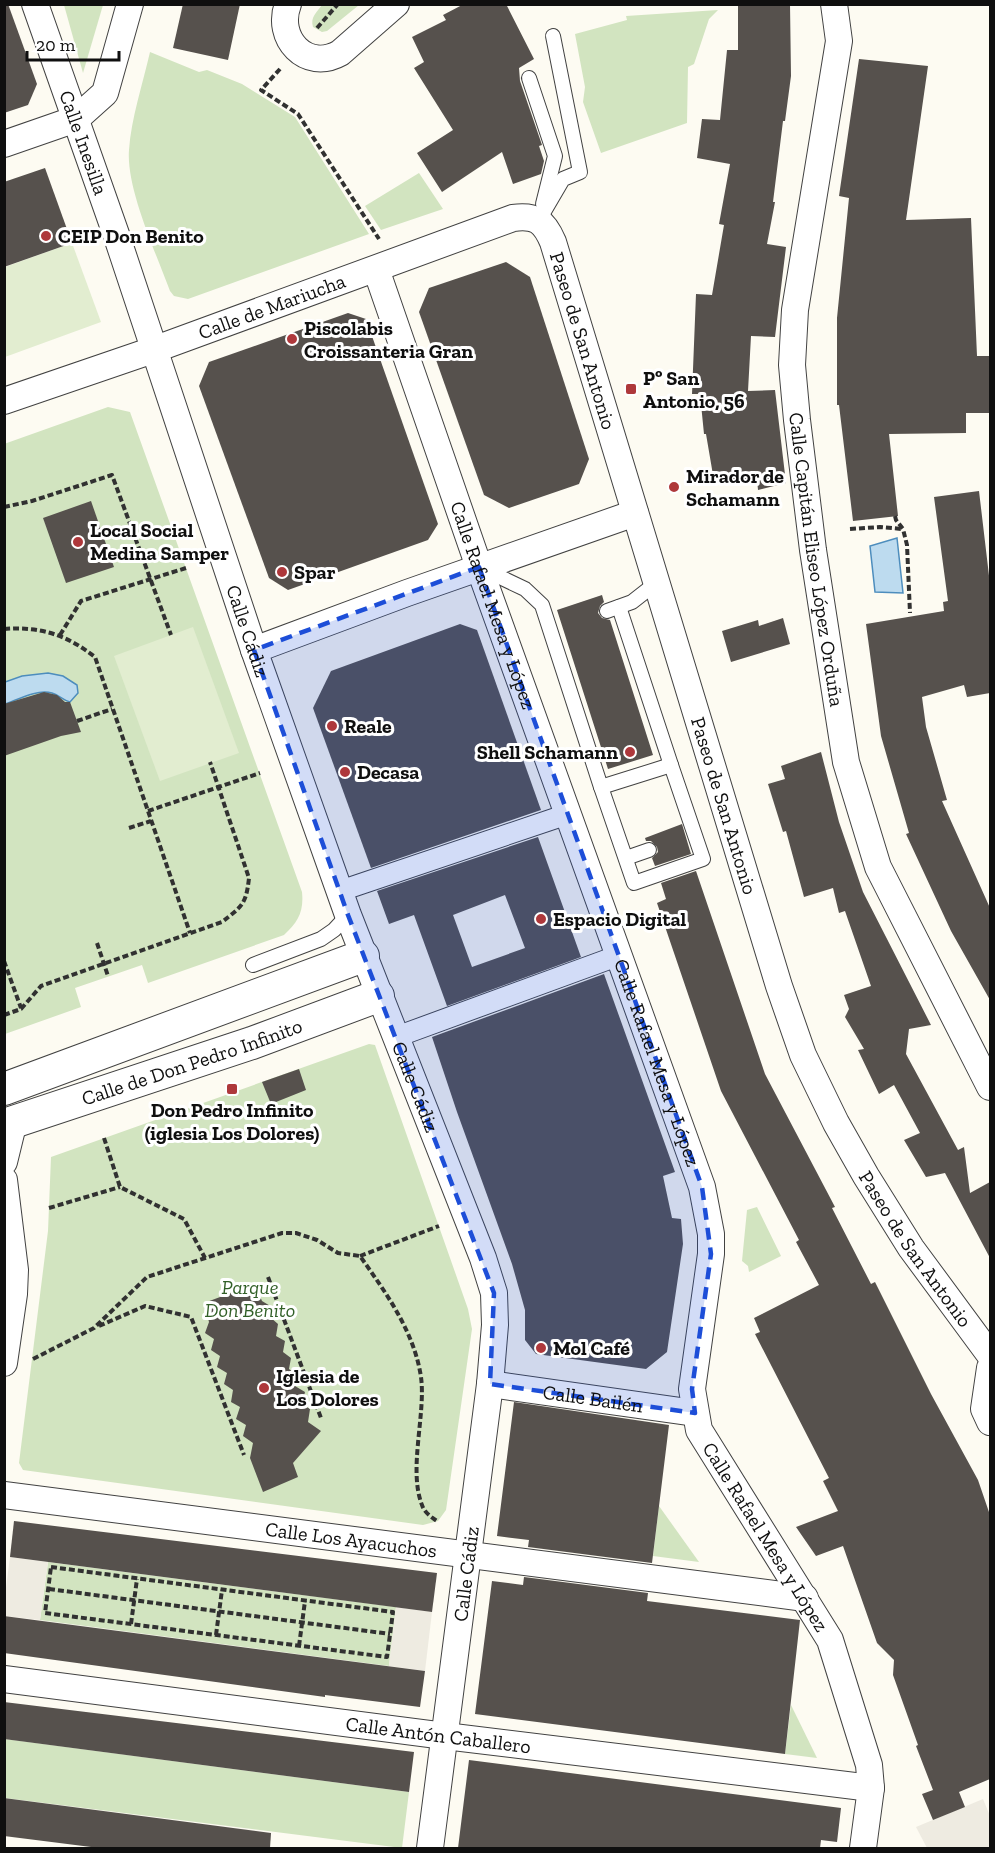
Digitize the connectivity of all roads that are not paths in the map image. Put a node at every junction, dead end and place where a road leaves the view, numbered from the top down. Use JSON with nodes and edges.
{"nodes":[{"id":1,"x":35,"y":4,"type":"edge"},
{"id":2,"x":130,"y":4,"type":"edge"},
{"id":3,"x":288,"y":4,"type":"edge"},
{"id":4,"x":396,"y":4,"type":"edge"},
{"id":5,"x":834,"y":4,"type":"edge"},
{"id":6,"x":553,"y":36,"type":"dead end"},
{"id":7,"x":529,"y":78,"type":"dead end"},
{"id":8,"x":76,"y":119,"type":"junction"},
{"id":9,"x":4,"y":144,"type":"edge"},
{"id":10,"x":539,"y":220,"type":"junction"},
{"id":11,"x":385,"y":266,"type":"junction"},
{"id":12,"x":153,"y":350,"type":"junction"},
{"id":13,"x":4,"y":401,"type":"edge"},
{"id":14,"x":635,"y":513,"type":"junction"},
{"id":15,"x":480,"y":567,"type":"junction"},
{"id":16,"x":655,"y":584,"type":"junction"},
{"id":17,"x":254,"y":650,"type":"junction"},
{"id":18,"x":660,"y":728,"type":"junction"},
{"id":19,"x":646,"y":733,"type":"dead end"},
{"id":20,"x":671,"y":765,"type":"junction"},
{"id":21,"x":601,"y":787,"type":"junction"},
{"id":22,"x":568,"y":813,"type":"junction"},
{"id":23,"x":649,"y":850,"type":"dead end"},
{"id":24,"x":626,"y":858,"type":"junction"},
{"id":25,"x":340,"y":891,"type":"junction"},
{"id":26,"x":348,"y":915,"type":"junction"},
{"id":27,"x":620,"y":955,"type":"junction"},
{"id":28,"x":363,"y":956,"type":"junction"},
{"id":29,"x":253,"y":965,"type":"dead end"},
{"id":30,"x":378,"y":996,"type":"junction"},
{"id":31,"x":396,"y":1037,"type":"junction"},
{"id":32,"x":990,"y":1087,"type":"edge"},
{"id":33,"x":4,"y":1089,"type":"edge"},
{"id":34,"x":9,"y":1123,"type":"edge"},
{"id":35,"x":4,"y":1162,"type":"edge"},
{"id":36,"x":4,"y":1180,"type":"edge"},
{"id":37,"x":4,"y":1242,"type":"edge"},
{"id":38,"x":15,"y":1270,"type":"junction"},
{"id":39,"x":7,"y":1319,"type":"edge"},
{"id":40,"x":990,"y":1355,"type":"edge"},
{"id":41,"x":4,"y":1363,"type":"edge"},
{"id":42,"x":990,"y":1368,"type":"edge"},
{"id":43,"x":490,"y":1384,"type":"junction"},
{"id":44,"x":695,"y":1413,"type":"junction"},
{"id":45,"x":990,"y":1422,"type":"edge"},
{"id":46,"x":4,"y":1495,"type":"edge"},
{"id":47,"x":468,"y":1554,"type":"junction"},
{"id":48,"x":805,"y":1599,"type":"junction"},
{"id":49,"x":4,"y":1679,"type":"edge"},
{"id":50,"x":445,"y":1736,"type":"junction"},
{"id":51,"x":871,"y":1788,"type":"junction"},
{"id":52,"x":430,"y":1848,"type":"edge"},
{"id":53,"x":863,"y":1848,"type":"edge"}],
"edges":[{"from":1,"to":8,"type":"street","name":"Calle Inesilla"},
{"from":2,"to":8,"type":"street"},
{"from":3,"to":4,"type":"street"},
{"from":5,"to":32,"type":"street","name":"Calle Capitán Eliseo López Orduña"},
{"from":6,"to":10,"type":"lane"},
{"from":7,"to":10,"type":"lane"},
{"from":8,"to":9,"type":"street"},
{"from":8,"to":12,"type":"street","name":"Calle Inesilla"},
{"from":10,"to":11,"type":"street","name":"Calle de Mariucha"},
{"from":10,"to":14,"type":"street","name":"Paseo de San Antonio"},
{"from":11,"to":12,"type":"street","name":"Calle de Mariucha"},
{"from":11,"to":15,"type":"street","name":"Calle Rafael Mesa y López"},
{"from":12,"to":13,"type":"street","name":"Calle de Mariucha"},
{"from":12,"to":17,"type":"street","name":"Calle Cádiz"},
{"from":14,"to":15,"type":"street"},
{"from":14,"to":16,"type":"street","name":"Paseo de San Antonio"},
{"from":15,"to":17,"type":"street"},
{"from":15,"to":21,"type":"lane"},
{"from":15,"to":22,"type":"street","name":"Calle Rafael Mesa y López"},
{"from":16,"to":18,"type":"lane"},
{"from":16,"to":40,"type":"street","name":"Paseo de San Antonio"},
{"from":17,"to":25,"type":"street","name":"Calle Cádiz"},
{"from":18,"to":19,"type":"lane"},
{"from":18,"to":20,"type":"lane"},
{"from":20,"to":21,"type":"lane"},
{"from":20,"to":24,"type":"lane"},
{"from":21,"to":24,"type":"lane"},
{"from":22,"to":25,"type":"street"},
{"from":22,"to":27,"type":"street","name":"Calle Rafael Mesa y López"},
{"from":23,"to":24,"type":"lane"},
{"from":25,"to":26,"type":"street","name":"Calle Cádiz"},
{"from":26,"to":28,"type":"street","name":"Calle Cádiz"},
{"from":26,"to":29,"type":"lane"},
{"from":27,"to":31,"type":"street"},
{"from":27,"to":44,"type":"street","name":"Calle Rafael Mesa y López"},
{"from":28,"to":30,"type":"street","name":"Calle Cádiz"},
{"from":28,"to":33,"type":"street","name":"Calle de Don Pedro Infinito"},
{"from":30,"to":31,"type":"street","name":"Calle Cádiz"},
{"from":30,"to":34,"type":"street","name":"Calle de Don Pedro Infinito"},
{"from":31,"to":43,"type":"street","name":"Calle Cádiz"},
{"from":34,"to":35,"type":"street"},
{"from":36,"to":38,"type":"street"},
{"from":37,"to":38,"type":"street"},
{"from":38,"to":39,"type":"street"},
{"from":39,"to":41,"type":"street"},
{"from":42,"to":45,"type":"street"},
{"from":43,"to":44,"type":"street","name":"Calle Bailén"},
{"from":43,"to":47,"type":"street","name":"Calle Cádiz"},
{"from":44,"to":48,"type":"street","name":"Calle Rafael Mesa y López"},
{"from":46,"to":47,"type":"street","name":"Calle Los Ayacuchos"},
{"from":47,"to":48,"type":"street","name":"Calle Los Ayacuchos"},
{"from":47,"to":50,"type":"street","name":"Calle Cádiz"},
{"from":48,"to":51,"type":"street","name":"Calle Rafael Mesa y López"},
{"from":49,"to":50,"type":"street","name":"Calle Antón Caballero"},
{"from":50,"to":51,"type":"street","name":"Calle Antón Caballero"},
{"from":50,"to":52,"type":"street","name":"Calle Cádiz"},
{"from":51,"to":53,"type":"street","name":"Calle Rafael Mesa y López"}]}
